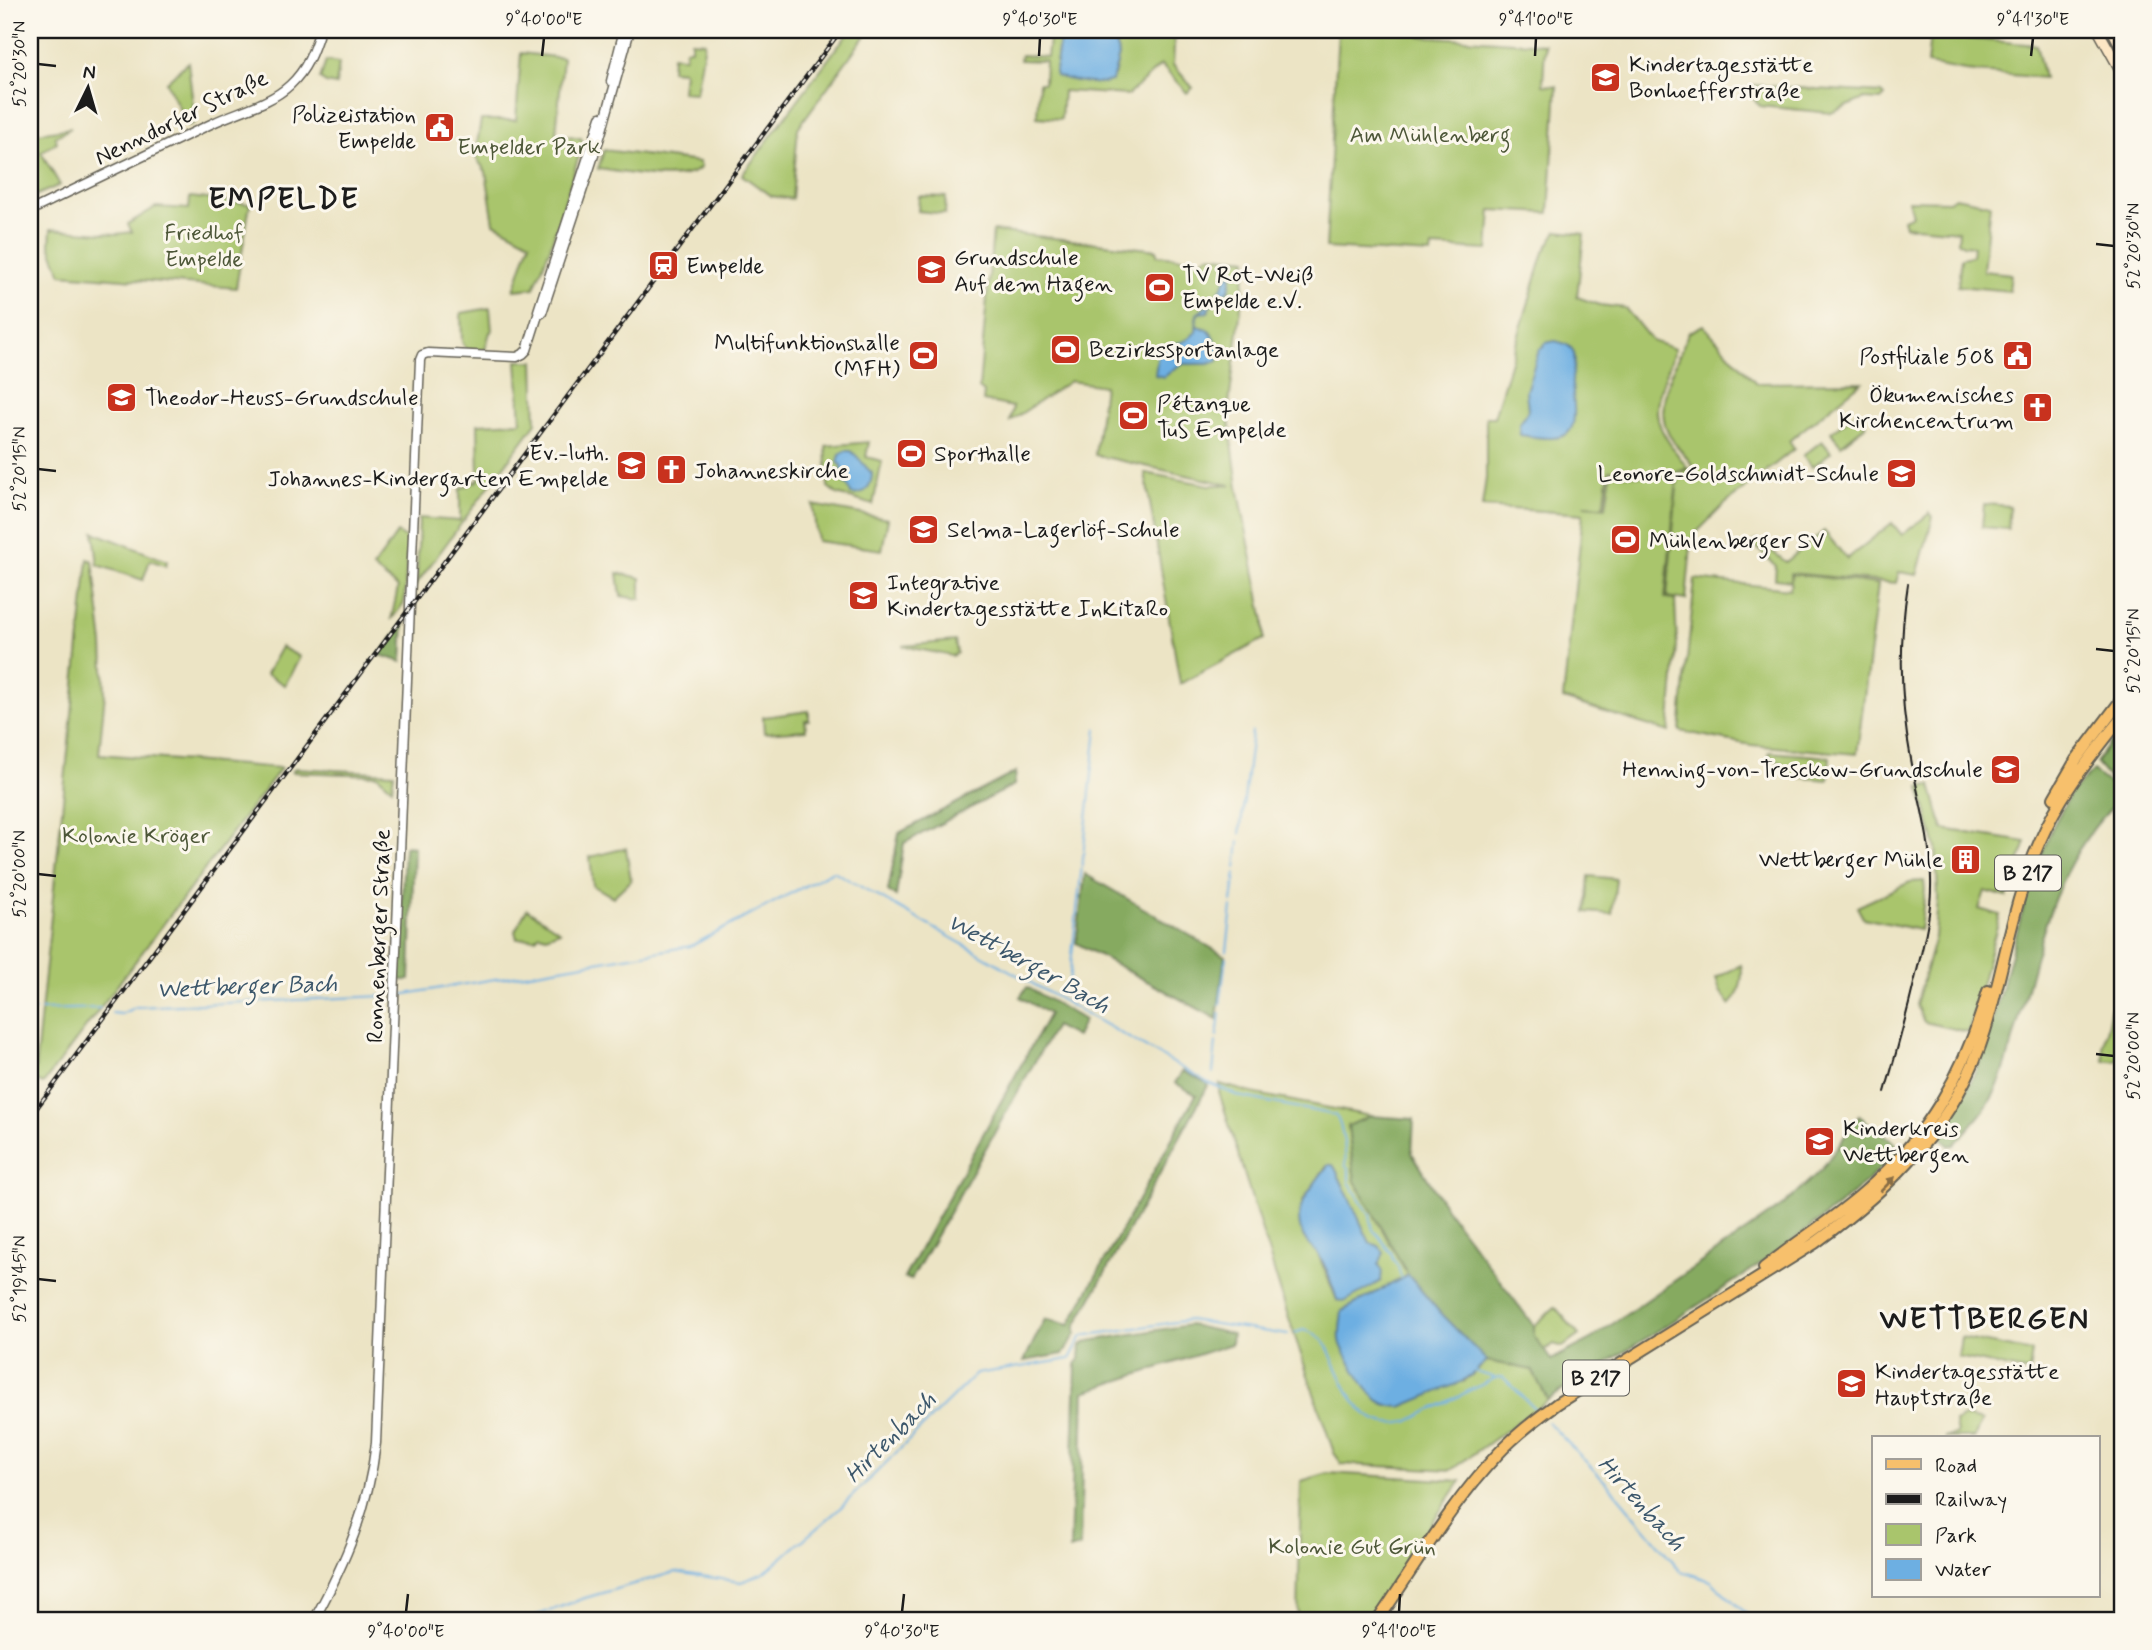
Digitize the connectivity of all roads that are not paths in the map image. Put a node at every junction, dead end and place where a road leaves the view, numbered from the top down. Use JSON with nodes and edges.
{"nodes":[{"id":1,"x":320,"y":30,"type":"edge"},
{"id":2,"x":624,"y":30,"type":"edge"},
{"id":3,"x":630,"y":30,"type":"edge"},
{"id":4,"x":2098,"y":30,"type":"edge"},
{"id":5,"x":2112,"y":30,"type":"edge"},
{"id":6,"x":2122,"y":49,"type":"edge"},
{"id":7,"x":2122,"y":73,"type":"edge"},
{"id":8,"x":30,"y":211,"type":"edge"},
{"id":9,"x":538,"y":314,"type":"junction"},
{"id":10,"x":2122,"y":699,"type":"edge"},
{"id":11,"x":2122,"y":717,"type":"edge"},
{"id":12,"x":1733,"y":1292,"type":"junction"},
{"id":13,"x":314,"y":1620,"type":"edge"},
{"id":14,"x":1378,"y":1620,"type":"edge"}],
"edges":[{"from":1,"to":8,"type":"street","name":"Nenndorfer Straße"},
{"from":2,"to":9,"type":"street"},
{"from":3,"to":9,"type":"street"},
{"from":4,"to":7,"type":"main road"},
{"from":5,"to":6,"type":"main road"},
{"from":9,"to":13,"type":"street","name":"Ronnenberger Straße"},
{"from":10,"to":12,"type":"main road","number":"B 217"},
{"from":12,"to":11,"type":"main road","number":"B 217","one_way":true},
{"from":12,"to":14,"type":"main road","number":"B 217"}]}
